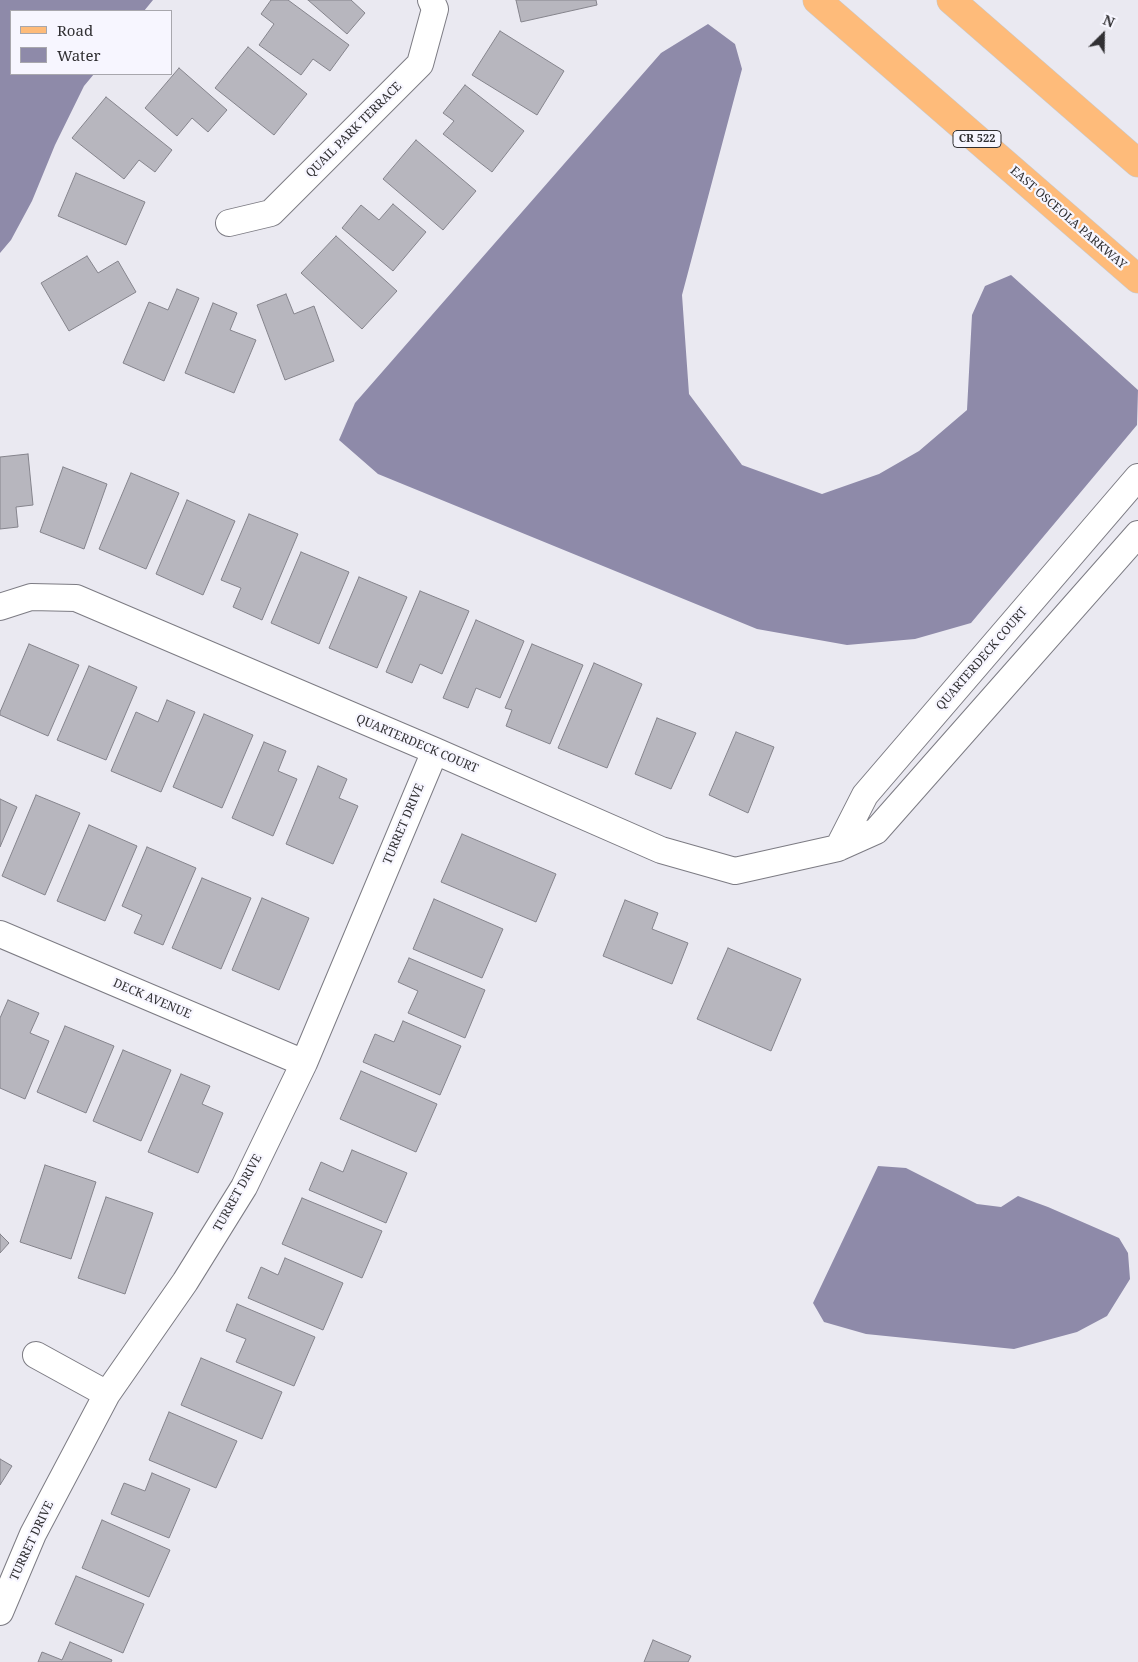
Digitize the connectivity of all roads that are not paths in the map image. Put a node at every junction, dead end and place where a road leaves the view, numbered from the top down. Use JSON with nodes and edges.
{"nodes":[{"id":1,"x":430,"y":0,"type":"edge"},
{"id":2,"x":817,"y":0,"type":"edge"},
{"id":3,"x":951,"y":0,"type":"edge"},
{"id":4,"x":1138,"y":163,"type":"edge"},
{"id":5,"x":229,"y":223,"type":"dead end"},
{"id":6,"x":1138,"y":279,"type":"edge"},
{"id":7,"x":1138,"y":477,"type":"edge"},
{"id":8,"x":1138,"y":534,"type":"edge"},
{"id":9,"x":1042,"y":589,"type":"junction"},
{"id":10,"x":0,"y":607,"type":"edge"},
{"id":11,"x":1068,"y":612,"type":"junction"},
{"id":12,"x":435,"y":751,"type":"junction"},
{"id":13,"x":838,"y":848,"type":"junction"},
{"id":14,"x":0,"y":934,"type":"edge"},
{"id":15,"x":304,"y":1063,"type":"junction"},
{"id":16,"x":36,"y":1355,"type":"dead end"},
{"id":17,"x":107,"y":1394,"type":"junction"},
{"id":18,"x":0,"y":1612,"type":"edge"}],
"edges":[{"from":1,"to":5,"type":"street","name":"QUAIL PARK TERRACE"},
{"from":2,"to":6,"type":"main road","name":"EAST OSCEOLA PARKWAY","number":"CR 522"},
{"from":3,"to":4,"type":"main road"},
{"from":7,"to":9,"type":"street","name":"QUARTERDECK COURT"},
{"from":8,"to":11,"type":"street","name":"QUARTERDECK COURT"},
{"from":9,"to":11,"type":"street"},
{"from":9,"to":13,"type":"street","name":"QUARTERDECK COURT"},
{"from":10,"to":12,"type":"street","name":"QUARTERDECK COURT"},
{"from":11,"to":13,"type":"street","name":"QUARTERDECK COURT"},
{"from":12,"to":13,"type":"street","name":"QUARTERDECK COURT"},
{"from":12,"to":15,"type":"street","name":"TURRET DRIVE"},
{"from":14,"to":15,"type":"street","name":"DECK AVENUE"},
{"from":15,"to":17,"type":"street","name":"TURRET DRIVE"},
{"from":16,"to":17,"type":"street"},
{"from":17,"to":18,"type":"street","name":"TURRET DRIVE"}]}
